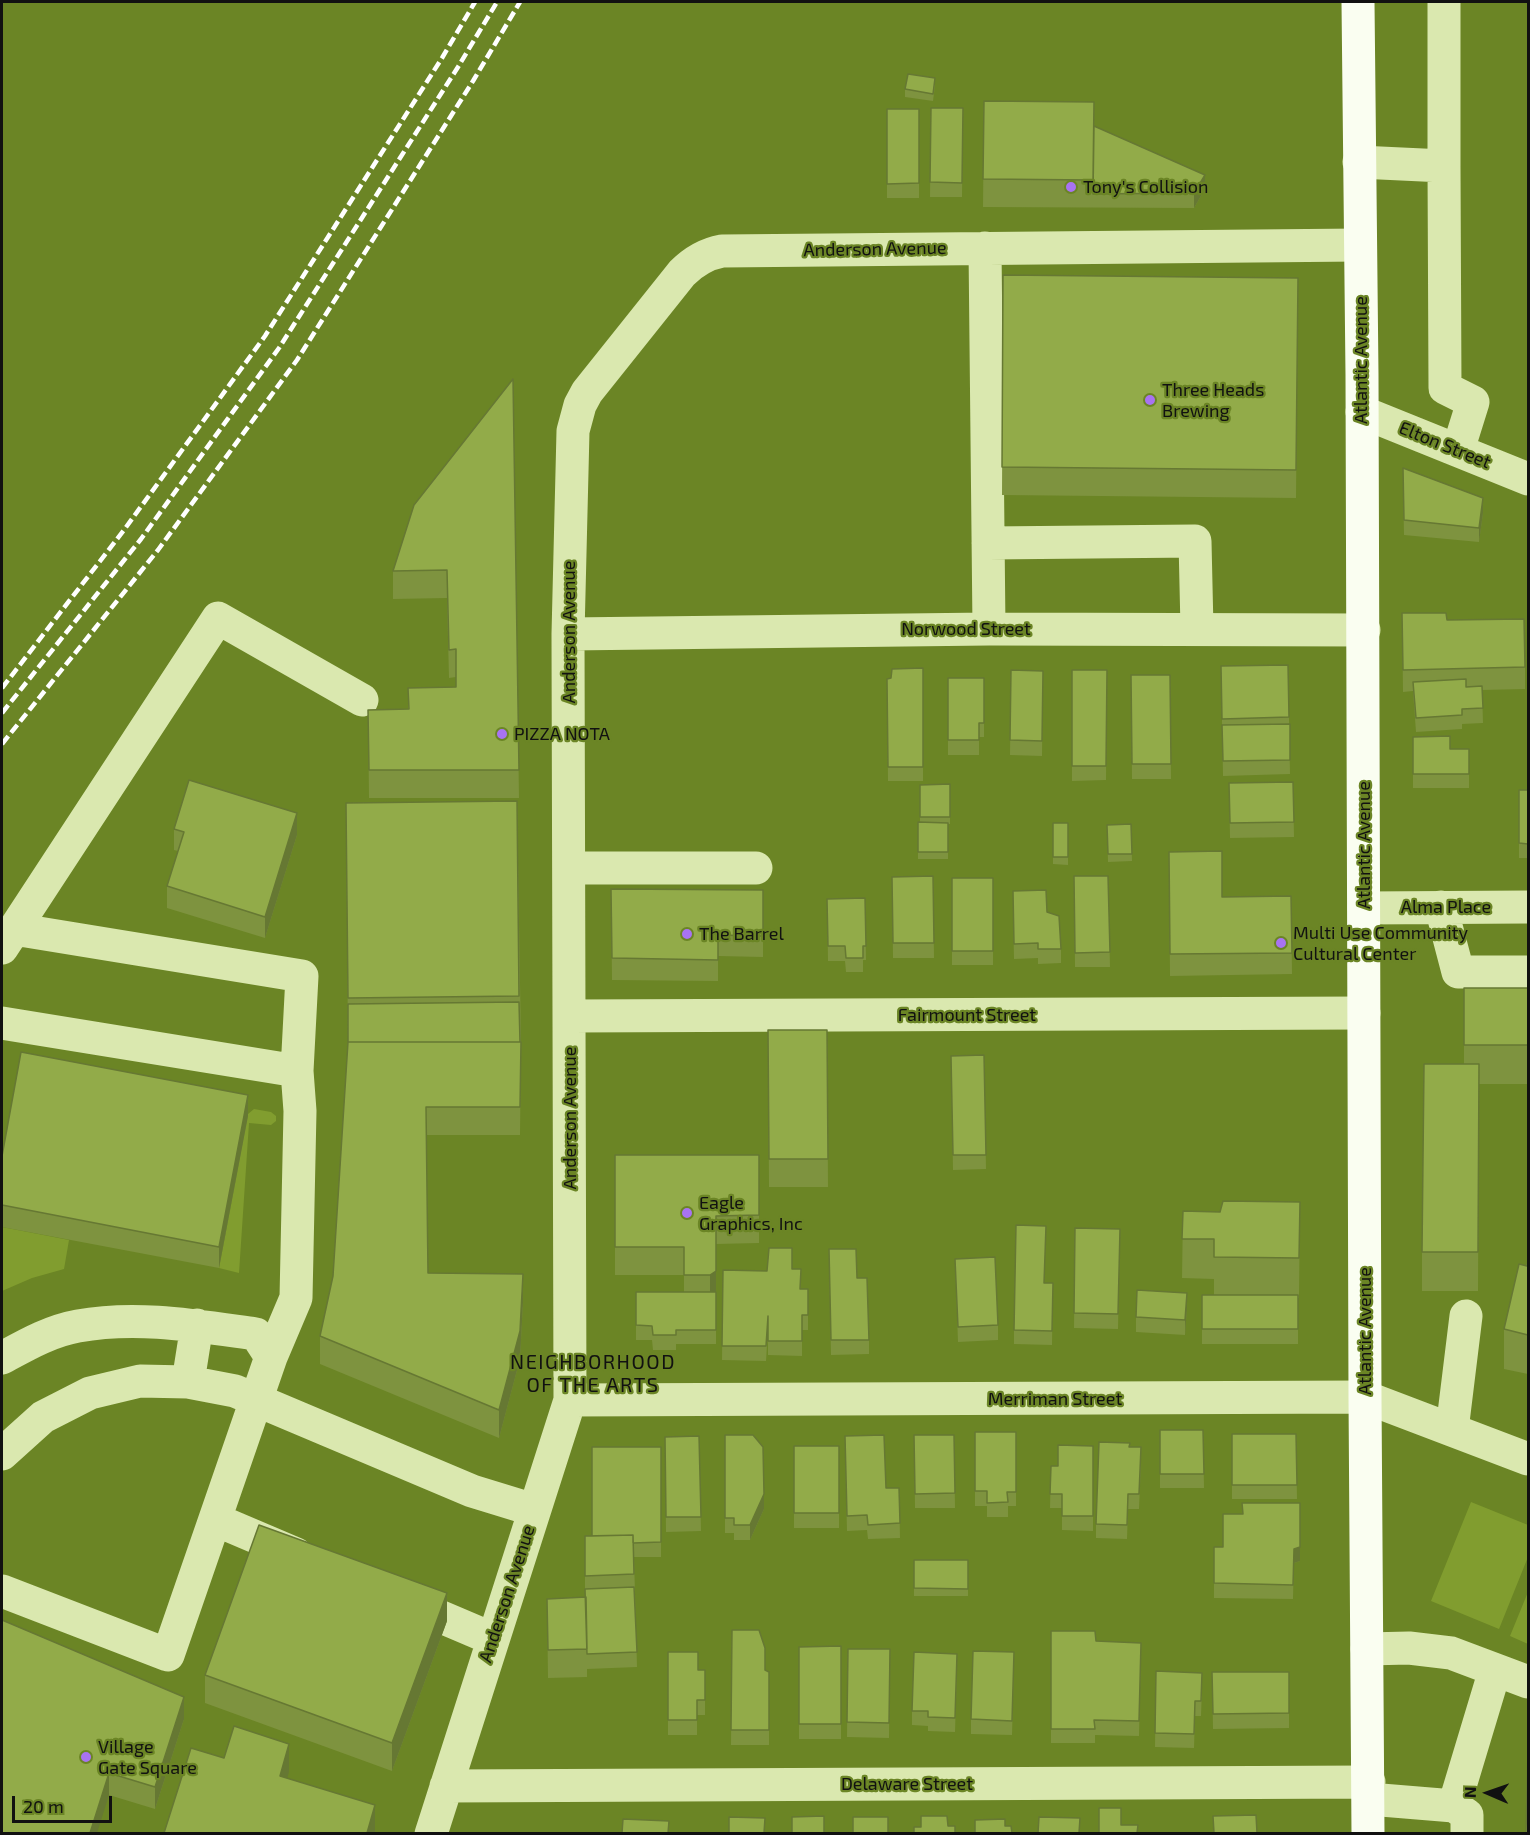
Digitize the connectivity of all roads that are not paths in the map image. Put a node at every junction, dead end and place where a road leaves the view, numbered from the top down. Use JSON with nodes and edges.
{"nodes":[{"id":1,"x":1358,"y":2,"type":"edge"},
{"id":2,"x":1444,"y":2,"type":"edge"},
{"id":3,"x":1359,"y":162,"type":"junction"},
{"id":4,"x":1444,"y":165,"type":"junction"},
{"id":5,"x":1360,"y":245,"type":"junction"},
{"id":6,"x":985,"y":248,"type":"junction"},
{"id":7,"x":1362,"y":412,"type":"junction"},
{"id":8,"x":1458,"y":450,"type":"junction"},
{"id":9,"x":1528,"y":479,"type":"edge"},
{"id":10,"x":988,"y":543,"type":"junction"},
{"id":11,"x":989,"y":629,"type":"junction"},
{"id":12,"x":1197,"y":629,"type":"junction"},
{"id":13,"x":1364,"y":630,"type":"junction"},
{"id":14,"x":568,"y":634,"type":"junction"},
{"id":15,"x":362,"y":700,"type":"dead end"},
{"id":16,"x":570,"y":868,"type":"junction"},
{"id":17,"x":756,"y":868,"type":"dead end"},
{"id":18,"x":1441,"y":907,"type":"junction"},
{"id":19,"x":1364,"y":908,"type":"junction"},
{"id":20,"x":1528,"y":908,"type":"edge"},
{"id":21,"x":8,"y":938,"type":"edge"},
{"id":22,"x":1528,"y":972,"type":"edge"},
{"id":23,"x":1364,"y":1013,"type":"junction"},
{"id":24,"x":570,"y":1016,"type":"junction"},
{"id":25,"x":2,"y":1023,"type":"edge"},
{"id":26,"x":297,"y":1071,"type":"junction"},
{"id":27,"x":1466,"y":1316,"type":"dead end"},
{"id":28,"x":197,"y":1326,"type":"junction"},
{"id":29,"x":271,"y":1357,"type":"junction"},
{"id":30,"x":2,"y":1358,"type":"edge"},
{"id":31,"x":188,"y":1382,"type":"junction"},
{"id":32,"x":1365,"y":1397,"type":"junction"},
{"id":33,"x":257,"y":1400,"type":"junction"},
{"id":34,"x":570,"y":1400,"type":"junction"},
{"id":35,"x":1452,"y":1430,"type":"junction"},
{"id":36,"x":2,"y":1454,"type":"edge"},
{"id":37,"x":1528,"y":1459,"type":"edge"},
{"id":38,"x":534,"y":1510,"type":"junction"},
{"id":39,"x":216,"y":1520,"type":"junction"},
{"id":40,"x":321,"y":1565,"type":"edge"},
{"id":41,"x":374,"y":1588,"type":"edge"},
{"id":42,"x":2,"y":1591,"type":"edge"},
{"id":43,"x":493,"y":1639,"type":"junction"},
{"id":44,"x":1367,"y":1649,"type":"junction"},
{"id":45,"x":1495,"y":1670,"type":"junction"},
{"id":46,"x":1528,"y":1682,"type":"edge"},
{"id":47,"x":446,"y":1786,"type":"junction"},
{"id":48,"x":1369,"y":1790,"type":"junction"},
{"id":49,"x":1460,"y":1820,"type":"edge"},
{"id":50,"x":430,"y":1833,"type":"edge"},
{"id":51,"x":1368,"y":1833,"type":"edge"}],
"edges":[{"from":1,"to":3,"type":"main road","name":"Atlantic Avenue"},
{"from":2,"to":4,"type":"street"},
{"from":3,"to":4,"type":"street"},
{"from":3,"to":5,"type":"main road","name":"Atlantic Avenue"},
{"from":4,"to":8,"type":"street"},
{"from":5,"to":6,"type":"street","name":"Anderson Avenue"},
{"from":5,"to":7,"type":"main road","name":"Atlantic Avenue"},
{"from":6,"to":10,"type":"street"},
{"from":6,"to":14,"type":"street","name":"Anderson Avenue"},
{"from":7,"to":8,"type":"street","name":"Elton Street"},
{"from":7,"to":13,"type":"main road","name":"Atlantic Avenue"},
{"from":8,"to":9,"type":"street","name":"Elton Street"},
{"from":10,"to":11,"type":"street"},
{"from":10,"to":12,"type":"street"},
{"from":11,"to":12,"type":"street","name":"Norwood Street"},
{"from":11,"to":14,"type":"street","name":"Norwood Street"},
{"from":12,"to":13,"type":"street","name":"Norwood Street"},
{"from":13,"to":19,"type":"main road","name":"Atlantic Avenue"},
{"from":14,"to":16,"type":"street","name":"Anderson Avenue"},
{"from":15,"to":21,"type":"street"},
{"from":16,"to":17,"type":"street"},
{"from":16,"to":24,"type":"street","name":"Anderson Avenue"},
{"from":18,"to":19,"type":"street","name":"Alma Place"},
{"from":18,"to":20,"type":"street","name":"Alma Place"},
{"from":18,"to":22,"type":"street"},
{"from":19,"to":23,"type":"main road","name":"Atlantic Avenue"},
{"from":21,"to":26,"type":"street"},
{"from":23,"to":24,"type":"street","name":"Fairmount Street"},
{"from":23,"to":32,"type":"main road","name":"Atlantic Avenue"},
{"from":24,"to":34,"type":"street","name":"Anderson Avenue"},
{"from":25,"to":26,"type":"street"},
{"from":26,"to":29,"type":"street"},
{"from":27,"to":35,"type":"street"},
{"from":28,"to":29,"type":"street"},
{"from":28,"to":30,"type":"street"},
{"from":28,"to":31,"type":"street"},
{"from":29,"to":33,"type":"street"},
{"from":31,"to":33,"type":"street"},
{"from":31,"to":36,"type":"street"},
{"from":32,"to":34,"type":"street","name":"Merriman Street"},
{"from":32,"to":35,"type":"street","name":"Merriman Street"},
{"from":32,"to":44,"type":"main road","name":"Atlantic Avenue"},
{"from":33,"to":38,"type":"street"},
{"from":33,"to":39,"type":"street"},
{"from":34,"to":38,"type":"street","name":"Anderson Avenue"},
{"from":35,"to":37,"type":"street","name":"Merriman Street"},
{"from":38,"to":43,"type":"street","name":"Anderson Avenue"},
{"from":39,"to":40,"type":"street"},
{"from":39,"to":42,"type":"street"},
{"from":41,"to":43,"type":"street"},
{"from":43,"to":47,"type":"street","name":"Anderson Avenue"},
{"from":44,"to":45,"type":"street"},
{"from":44,"to":48,"type":"main road","name":"Atlantic Avenue"},
{"from":45,"to":46,"type":"street"},
{"from":45,"to":49,"type":"street"},
{"from":47,"to":48,"type":"street","name":"Delaware Street"},
{"from":47,"to":50,"type":"street","name":"Anderson Avenue"},
{"from":48,"to":49,"type":"street","name":"Delaware Street"},
{"from":48,"to":51,"type":"main road","name":"Atlantic Avenue"}]}
